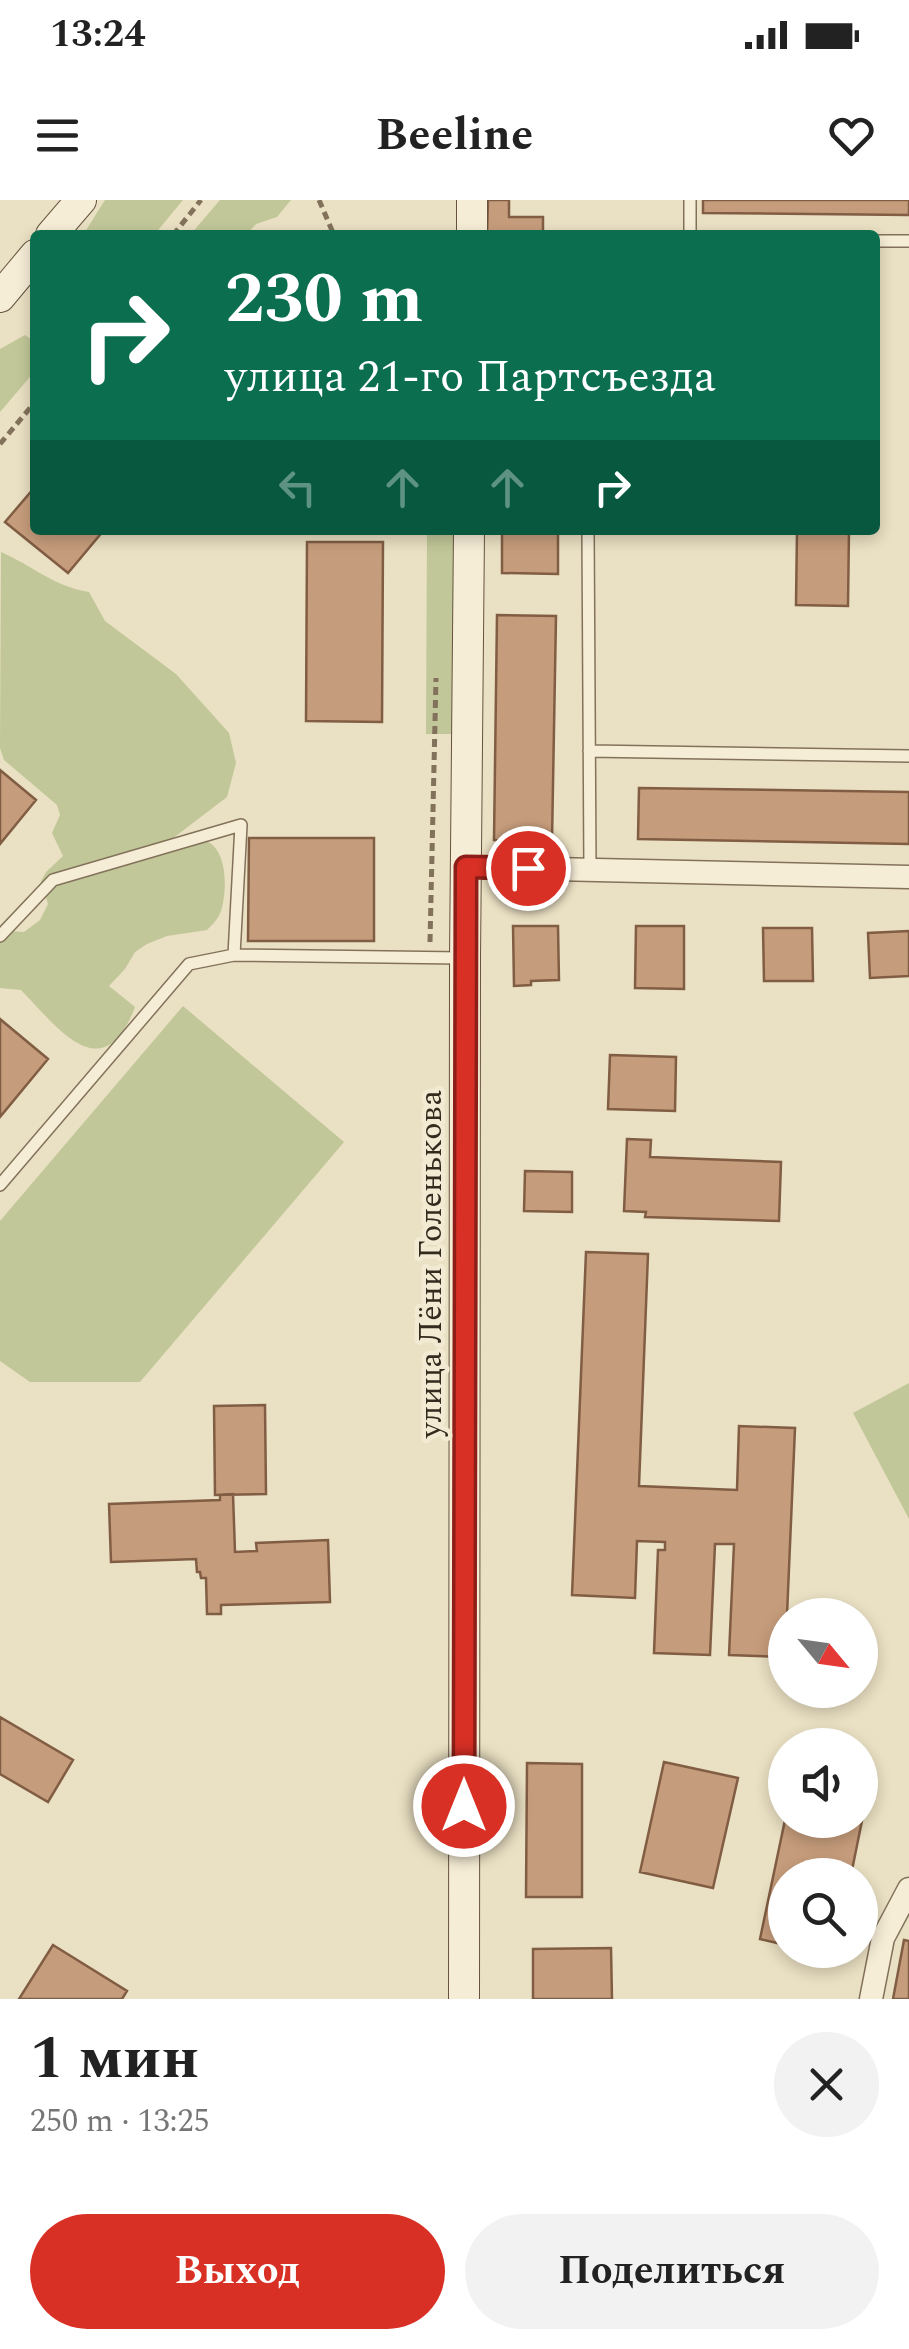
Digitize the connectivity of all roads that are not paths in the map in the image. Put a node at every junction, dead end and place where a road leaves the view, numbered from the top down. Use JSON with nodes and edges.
{"nodes":[{"id":1,"x":80,"y":200,"type":"edge"},
{"id":2,"x":472,"y":200,"type":"edge"},
{"id":3,"x":690,"y":200,"type":"edge"},
{"id":4,"x":56,"y":230,"type":"edge"},
{"id":5,"x":472,"y":230,"type":"edge"},
{"id":6,"x":690,"y":230,"type":"edge"},
{"id":7,"x":880,"y":241,"type":"edge"},
{"id":8,"x":909,"y":241,"type":"edge"},
{"id":9,"x":30,"y":261,"type":"edge"},
{"id":10,"x":0,"y":297,"type":"edge"},
{"id":11,"x":469,"y":535,"type":"edge"},
{"id":12,"x":588,"y":535,"type":"edge"},
{"id":13,"x":589,"y":751,"type":"junction"},
{"id":14,"x":909,"y":756,"type":"edge"},
{"id":15,"x":466,"y":867,"type":"junction"},
{"id":16,"x":590,"y":870,"type":"junction"},
{"id":17,"x":909,"y":877,"type":"edge"},
{"id":18,"x":0,"y":936,"type":"edge"},
{"id":19,"x":234,"y":955,"type":"junction"},
{"id":20,"x":465,"y":958,"type":"junction"},
{"id":21,"x":0,"y":1186,"type":"edge"},
{"id":22,"x":909,"y":1889,"type":"edge"},
{"id":23,"x":464,"y":1999,"type":"edge"},
{"id":24,"x":872,"y":1999,"type":"edge"}],
"edges":[{"from":1,"to":4,"type":"street"},
{"from":2,"to":5,"type":"street"},
{"from":3,"to":6,"type":"lane"},
{"from":7,"to":8,"type":"lane"},
{"from":9,"to":10,"type":"street"},
{"from":11,"to":15,"type":"street","name":"улица Лёни Голенькова"},
{"from":12,"to":13,"type":"lane"},
{"from":13,"to":14,"type":"lane"},
{"from":13,"to":16,"type":"lane"},
{"from":15,"to":16,"type":"street"},
{"from":15,"to":20,"type":"street","name":"улица Лёни Голенькова"},
{"from":16,"to":17,"type":"street"},
{"from":18,"to":19,"type":"lane"},
{"from":19,"to":20,"type":"lane"},
{"from":19,"to":21,"type":"lane"},
{"from":20,"to":23,"type":"street","name":"улица Лёни Голенькова"},
{"from":22,"to":24,"type":"street"}]}
